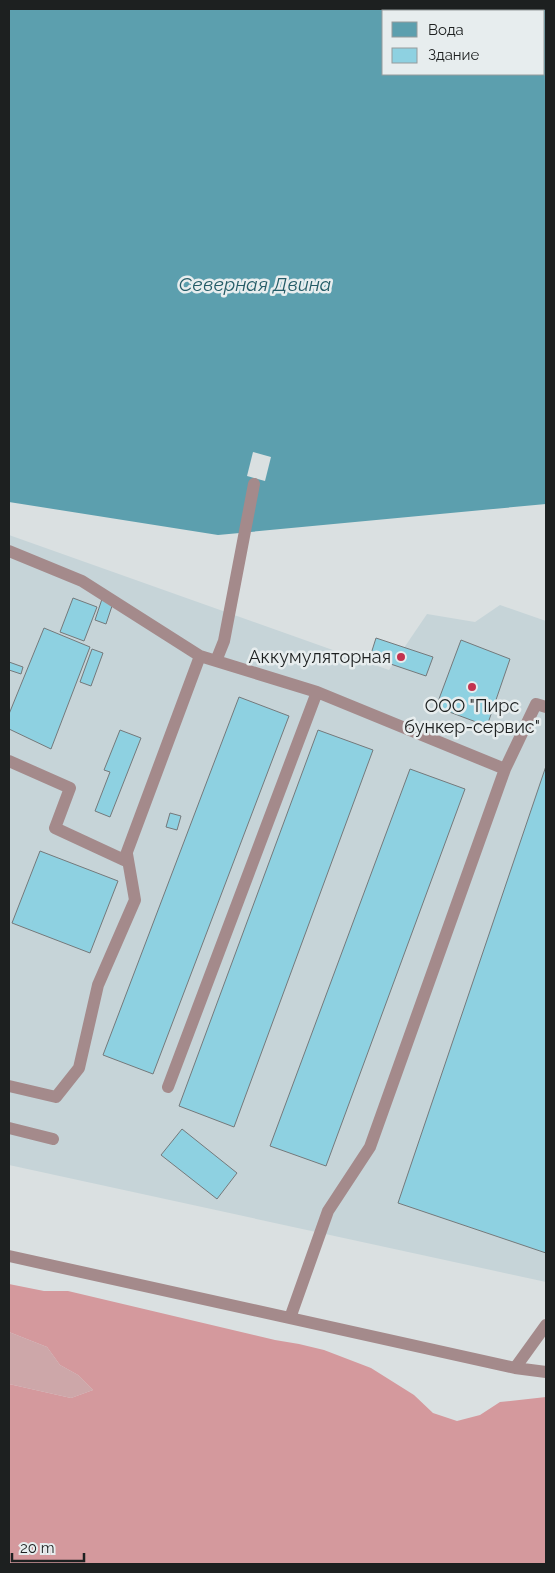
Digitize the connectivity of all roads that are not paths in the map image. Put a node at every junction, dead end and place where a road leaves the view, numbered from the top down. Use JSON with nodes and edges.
{"nodes":[{"id":1,"x":254,"y":484,"type":"dead end"},
{"id":2,"x":9,"y":552,"type":"edge"},
{"id":3,"x":200,"y":656,"type":"junction"},
{"id":4,"x":216,"y":661,"type":"junction"},
{"id":5,"x":317,"y":692,"type":"junction"},
{"id":6,"x":546,"y":707,"type":"edge"},
{"id":7,"x":9,"y":761,"type":"edge"},
{"id":8,"x":506,"y":769,"type":"junction"},
{"id":9,"x":127,"y":854,"type":"junction"},
{"id":10,"x":9,"y":1086,"type":"edge"},
{"id":11,"x":168,"y":1087,"type":"dead end"},
{"id":12,"x":9,"y":1128,"type":"edge"},
{"id":13,"x":53,"y":1139,"type":"dead end"},
{"id":14,"x":9,"y":1256,"type":"edge"},
{"id":15,"x":290,"y":1318,"type":"junction"},
{"id":16,"x":546,"y":1325,"type":"edge"},
{"id":17,"x":515,"y":1368,"type":"junction"},
{"id":18,"x":546,"y":1372,"type":"edge"}],
"edges":[{"from":1,"to":4,"type":"lane"},
{"from":2,"to":3,"type":"lane"},
{"from":3,"to":4,"type":"lane"},
{"from":3,"to":9,"type":"lane"},
{"from":4,"to":5,"type":"lane"},
{"from":5,"to":8,"type":"lane"},
{"from":5,"to":11,"type":"lane"},
{"from":6,"to":8,"type":"lane"},
{"from":7,"to":9,"type":"lane"},
{"from":8,"to":15,"type":"lane"},
{"from":9,"to":10,"type":"lane"},
{"from":12,"to":13,"type":"lane"},
{"from":14,"to":15,"type":"lane"},
{"from":15,"to":17,"type":"lane"},
{"from":16,"to":17,"type":"lane"},
{"from":17,"to":18,"type":"lane"}]}
